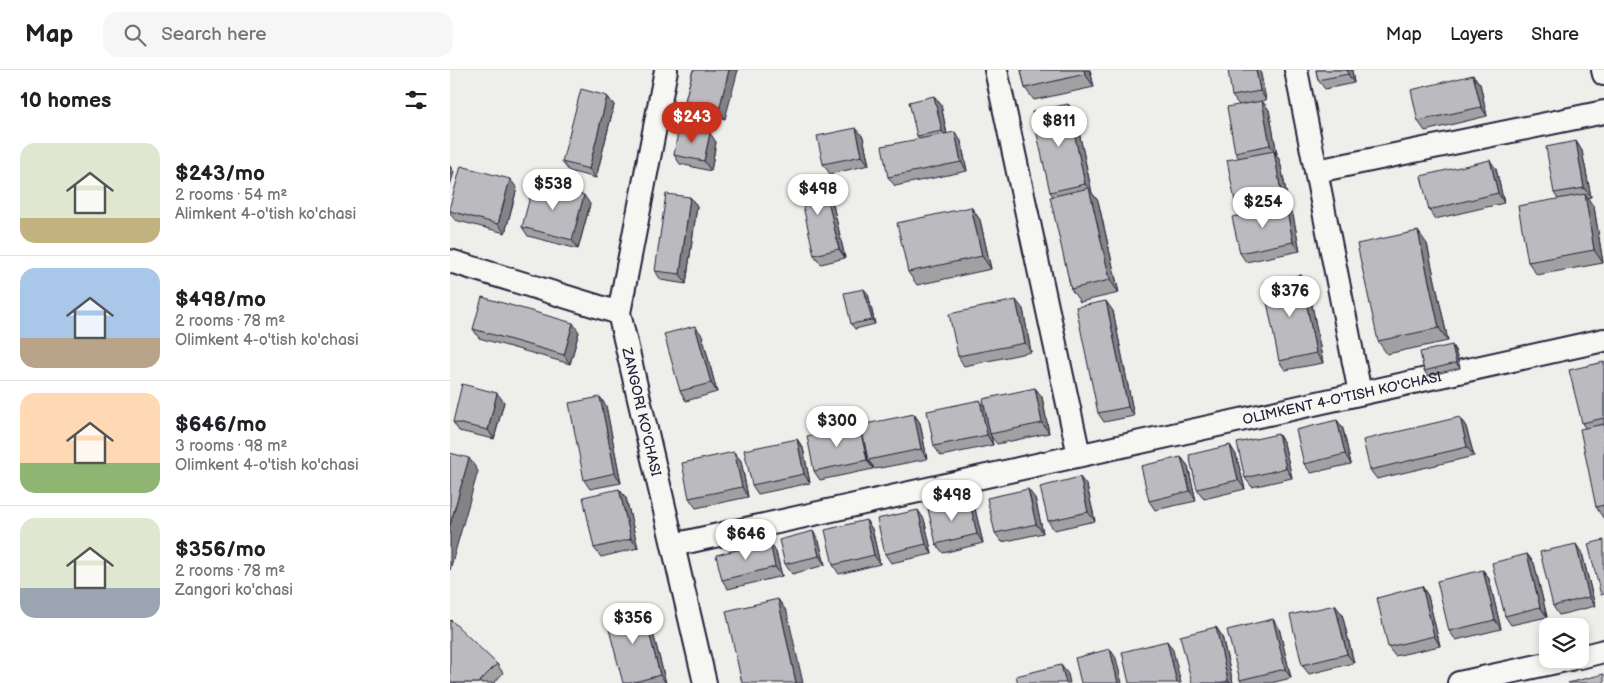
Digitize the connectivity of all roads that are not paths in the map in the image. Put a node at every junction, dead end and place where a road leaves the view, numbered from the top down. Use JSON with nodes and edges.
{"nodes":[{"id":1,"x":666,"y":70,"type":"edge"},
{"id":2,"x":996,"y":70,"type":"edge"},
{"id":3,"x":1296,"y":70,"type":"edge"},
{"id":4,"x":1603,"y":70,"type":"edge"},
{"id":5,"x":1604,"y":74,"type":"edge"},
{"id":6,"x":1604,"y":112,"type":"edge"},
{"id":7,"x":1317,"y":171,"type":"junction"},
{"id":8,"x":450,"y":261,"type":"edge"},
{"id":9,"x":619,"y":313,"type":"junction"},
{"id":10,"x":1604,"y":340,"type":"edge"},
{"id":11,"x":1360,"y":393,"type":"junction"},
{"id":12,"x":1079,"y":455,"type":"junction"},
{"id":13,"x":673,"y":545,"type":"junction"},
{"id":14,"x":1604,"y":651,"type":"edge"},
{"id":15,"x":1589,"y":655,"type":"edge"},
{"id":16,"x":1539,"y":666,"type":"edge"},
{"id":17,"x":705,"y":683,"type":"edge"},
{"id":18,"x":1459,"y":683,"type":"edge"}],
"edges":[{"from":1,"to":9,"type":"street"},
{"from":2,"to":12,"type":"street"},
{"from":3,"to":7,"type":"street"},
{"from":4,"to":5,"type":"street"},
{"from":6,"to":7,"type":"street"},
{"from":7,"to":11,"type":"street"},
{"from":8,"to":9,"type":"street"},
{"from":9,"to":13,"type":"street","name":"ZANGORI KO'CHASI"},
{"from":10,"to":11,"type":"street","name":"OLIMKENT 4-O'TISH KO'CHASI"},
{"from":11,"to":12,"type":"street","name":"OLIMKENT 4-O'TISH KO'CHASI"},
{"from":12,"to":13,"type":"street","name":"OLIMKENT 4-O'TISH KO'CHASI"},
{"from":13,"to":17,"type":"street","name":"ZANGORI KO'CHASI"},
{"from":14,"to":15,"type":"street"},
{"from":16,"to":18,"type":"street"}]}
